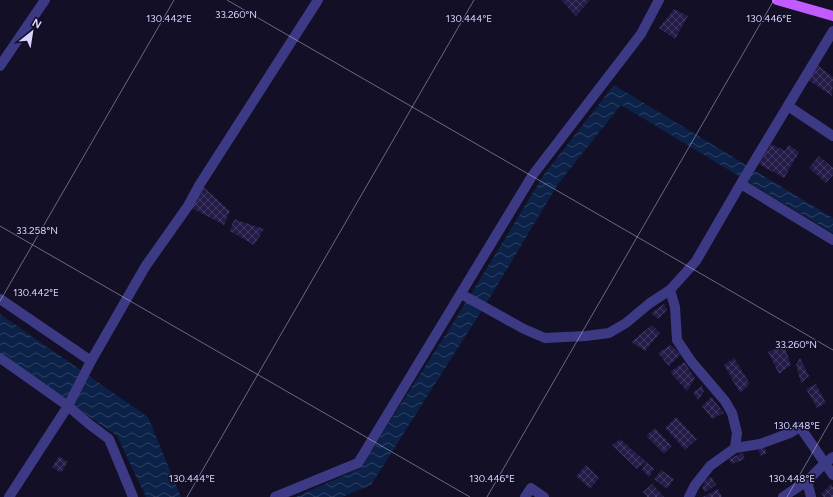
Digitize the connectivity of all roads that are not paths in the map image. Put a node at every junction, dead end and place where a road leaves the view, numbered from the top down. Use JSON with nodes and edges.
{"nodes":[{"id":1,"x":45,"y":0,"type":"edge"},
{"id":2,"x":318,"y":0,"type":"edge"},
{"id":3,"x":659,"y":0,"type":"edge"},
{"id":4,"x":777,"y":0,"type":"edge"},
{"id":5,"x":833,"y":16,"type":"edge"},
{"id":6,"x":833,"y":31,"type":"edge"},
{"id":7,"x":0,"y":66,"type":"edge"},
{"id":8,"x":788,"y":106,"type":"junction"},
{"id":9,"x":833,"y":136,"type":"edge"},
{"id":10,"x":742,"y":182,"type":"junction"},
{"id":11,"x":833,"y":240,"type":"edge"},
{"id":12,"x":670,"y":290,"type":"junction"},
{"id":13,"x":461,"y":294,"type":"junction"},
{"id":14,"x":0,"y":298,"type":"edge"},
{"id":15,"x":0,"y":358,"type":"edge"},
{"id":16,"x":91,"y":361,"type":"junction"},
{"id":17,"x":68,"y":406,"type":"junction"},
{"id":18,"x":734,"y":448,"type":"junction"},
{"id":19,"x":829,"y":460,"type":"edge"},
{"id":20,"x":833,"y":475,"type":"edge"},
{"id":21,"x":807,"y":481,"type":"junction"},
{"id":22,"x":9,"y":497,"type":"edge"},
{"id":23,"x":133,"y":497,"type":"edge"},
{"id":24,"x":275,"y":497,"type":"edge"},
{"id":25,"x":525,"y":497,"type":"edge"},
{"id":26,"x":544,"y":497,"type":"edge"},
{"id":27,"x":689,"y":497,"type":"edge"},
{"id":28,"x":783,"y":497,"type":"edge"},
{"id":29,"x":811,"y":497,"type":"edge"}],
"edges":[{"from":1,"to":7,"type":"street"},
{"from":2,"to":16,"type":"street"},
{"from":3,"to":13,"type":"street"},
{"from":4,"to":5,"type":"main road"},
{"from":6,"to":8,"type":"street"},
{"from":8,"to":9,"type":"street"},
{"from":8,"to":10,"type":"street"},
{"from":10,"to":11,"type":"street"},
{"from":10,"to":12,"type":"street"},
{"from":12,"to":13,"type":"street"},
{"from":12,"to":18,"type":"street"},
{"from":13,"to":24,"type":"street"},
{"from":14,"to":16,"type":"street"},
{"from":15,"to":17,"type":"street"},
{"from":16,"to":17,"type":"street"},
{"from":17,"to":22,"type":"street"},
{"from":17,"to":23,"type":"street"},
{"from":18,"to":19,"type":"street"},
{"from":18,"to":27,"type":"street"},
{"from":19,"to":20,"type":"street"},
{"from":19,"to":21,"type":"street"},
{"from":21,"to":28,"type":"street"},
{"from":21,"to":29,"type":"street"},
{"from":25,"to":26,"type":"street"}]}
